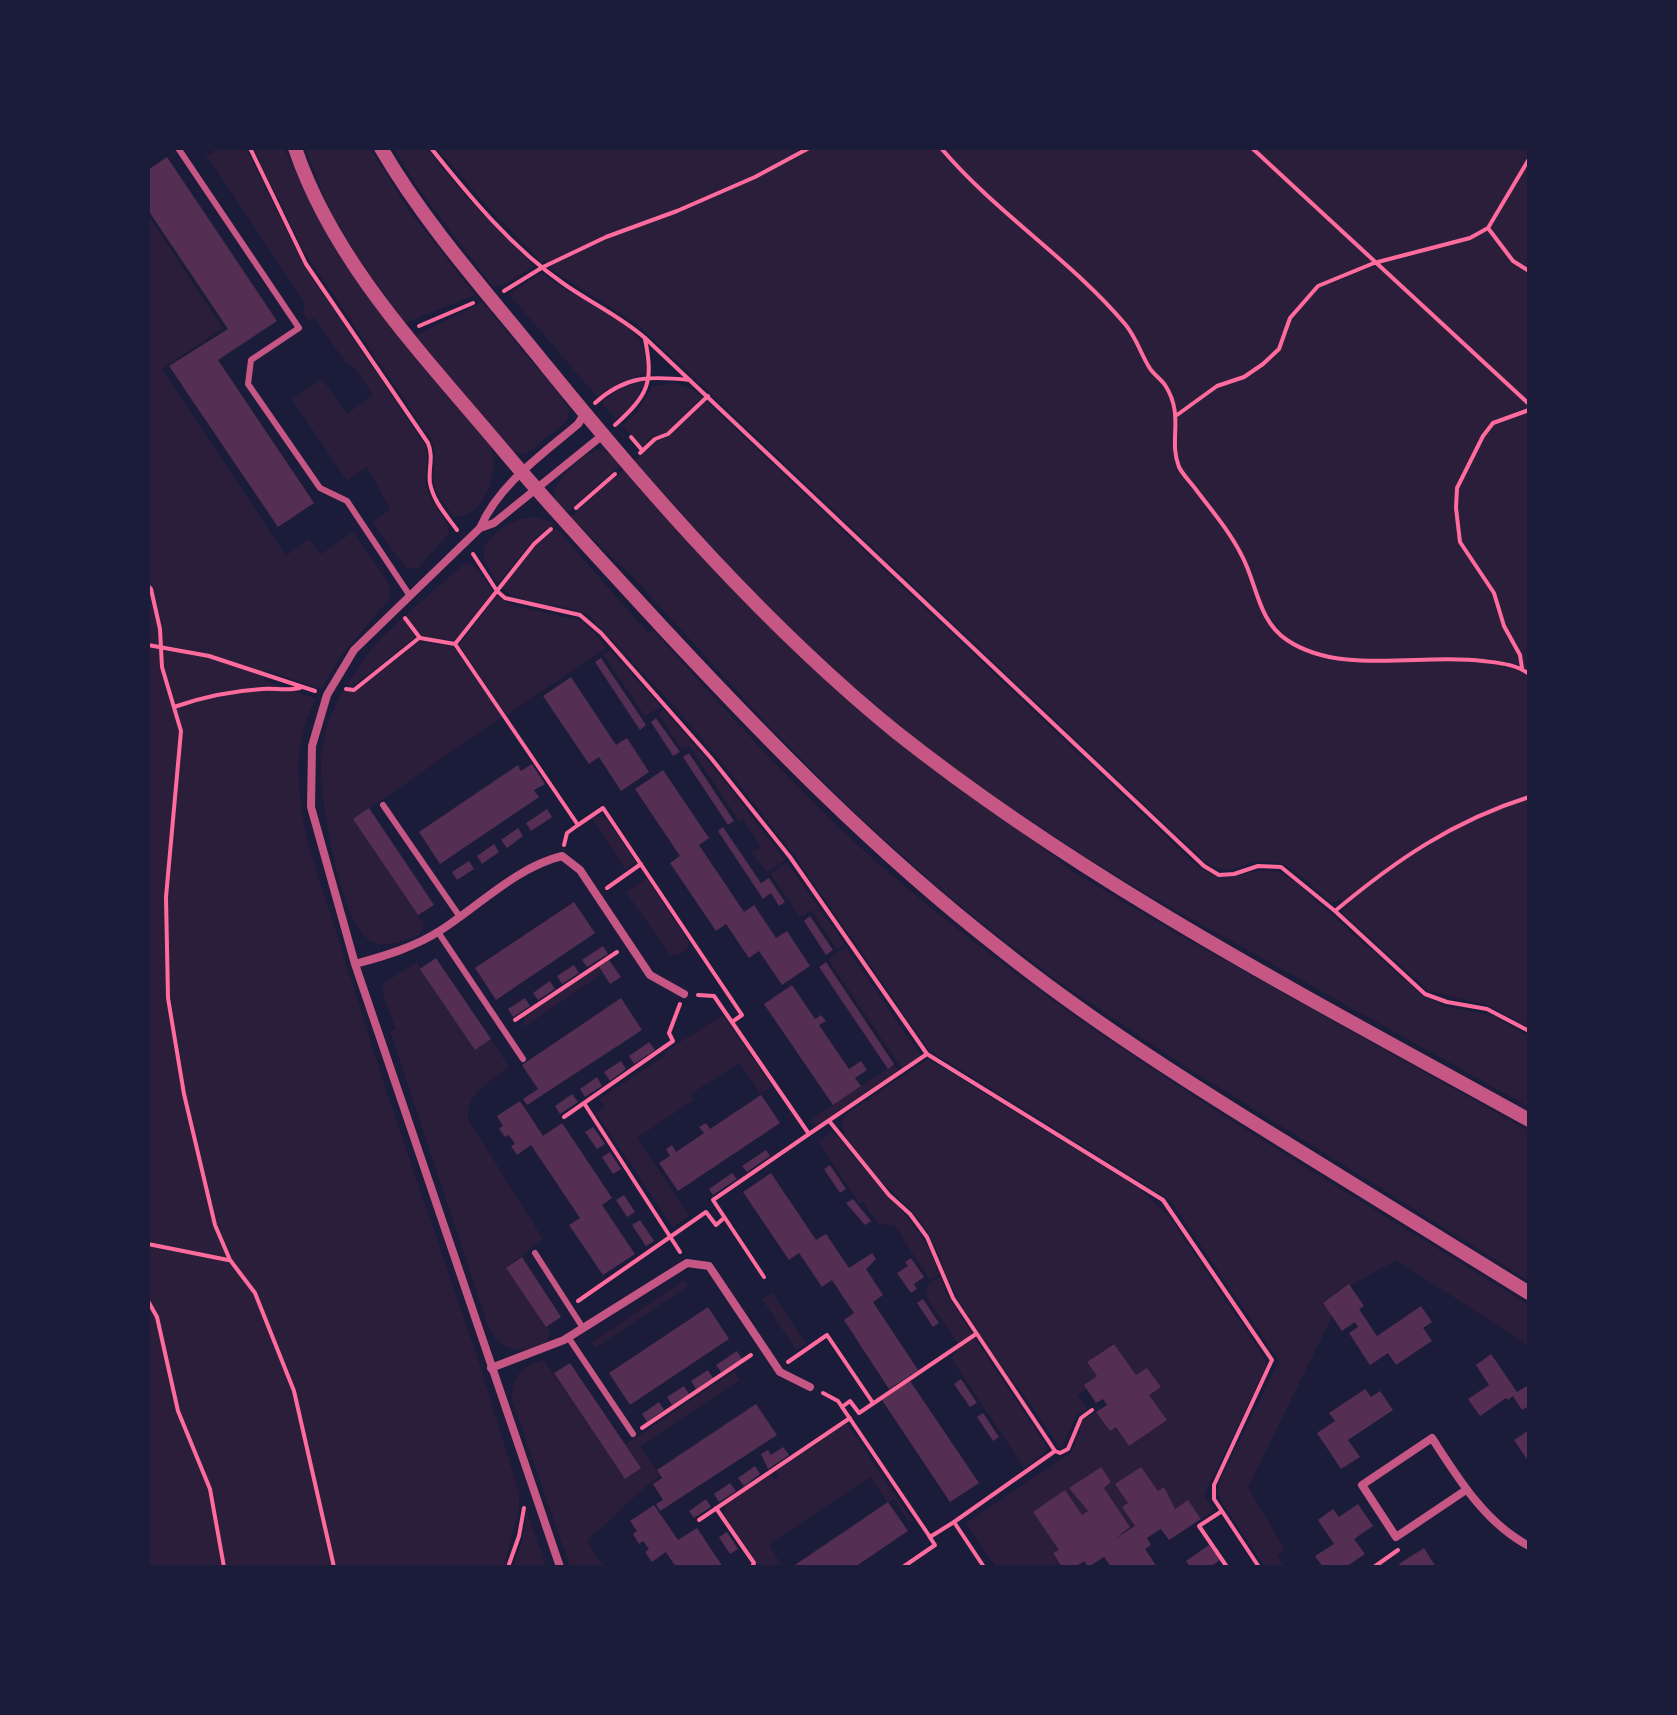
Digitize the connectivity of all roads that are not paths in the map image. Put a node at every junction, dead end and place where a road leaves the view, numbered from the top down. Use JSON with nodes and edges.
{"nodes":[{"id":1,"x":178,"y":148,"type":"edge"},
{"id":2,"x":295,"y":148,"type":"edge"},
{"id":3,"x":381,"y":148,"type":"edge"},
{"id":4,"x":585,"y":413,"type":"junction"},
{"id":5,"x":604,"y":434,"type":"junction"},
{"id":6,"x":521,"y":472,"type":"junction"},
{"id":7,"x":537,"y":490,"type":"junction"},
{"id":8,"x":480,"y":528,"type":"junction"},
{"id":9,"x":410,"y":596,"type":"junction"},
{"id":10,"x":383,"y":805,"type":"dead end"},
{"id":11,"x":460,"y":917,"type":"junction"},
{"id":12,"x":438,"y":932,"type":"junction"},
{"id":13,"x":355,"y":964,"type":"junction"},
{"id":14,"x":684,"y":994,"type":"road end"},
{"id":15,"x":523,"y":1059,"type":"dead end"},
{"id":16,"x":1529,"y":1120,"type":"edge"},
{"id":17,"x":535,"y":1253,"type":"dead end"},
{"id":18,"x":1529,"y":1293,"type":"edge"},
{"id":19,"x":583,"y":1328,"type":"junction"},
{"id":20,"x":568,"y":1337,"type":"junction"},
{"id":21,"x":491,"y":1368,"type":"junction"},
{"id":22,"x":810,"y":1387,"type":"road end"},
{"id":23,"x":633,"y":1434,"type":"road end"},
{"id":24,"x":1466,"y":1490,"type":"junction"},
{"id":25,"x":1529,"y":1546,"type":"edge"},
{"id":26,"x":560,"y":1567,"type":"edge"}],
"edges":[{"from":1,"to":9,"type":"lane"},
{"from":2,"to":6,"type":"street"},
{"from":3,"to":4,"type":"street"},
{"from":4,"to":5,"type":"street"},
{"from":4,"to":6,"type":"street"},
{"from":5,"to":7,"type":"street"},
{"from":5,"to":16,"type":"street"},
{"from":6,"to":7,"type":"street"},
{"from":6,"to":8,"type":"street"},
{"from":7,"to":8,"type":"street"},
{"from":7,"to":18,"type":"street"},
{"from":8,"to":9,"type":"street"},
{"from":9,"to":13,"type":"street"},
{"from":10,"to":11,"type":"lane"},
{"from":11,"to":12,"type":"street"},
{"from":11,"to":14,"type":"street"},
{"from":12,"to":13,"type":"street"},
{"from":12,"to":15,"type":"lane"},
{"from":13,"to":21,"type":"street"},
{"from":17,"to":19,"type":"lane"},
{"from":19,"to":20,"type":"street"},
{"from":19,"to":22,"type":"street"},
{"from":20,"to":21,"type":"street"},
{"from":20,"to":23,"type":"lane"},
{"from":21,"to":26,"type":"street"},
{"from":24,"to":24,"type":"street"},
{"from":24,"to":25,"type":"street"}]}
